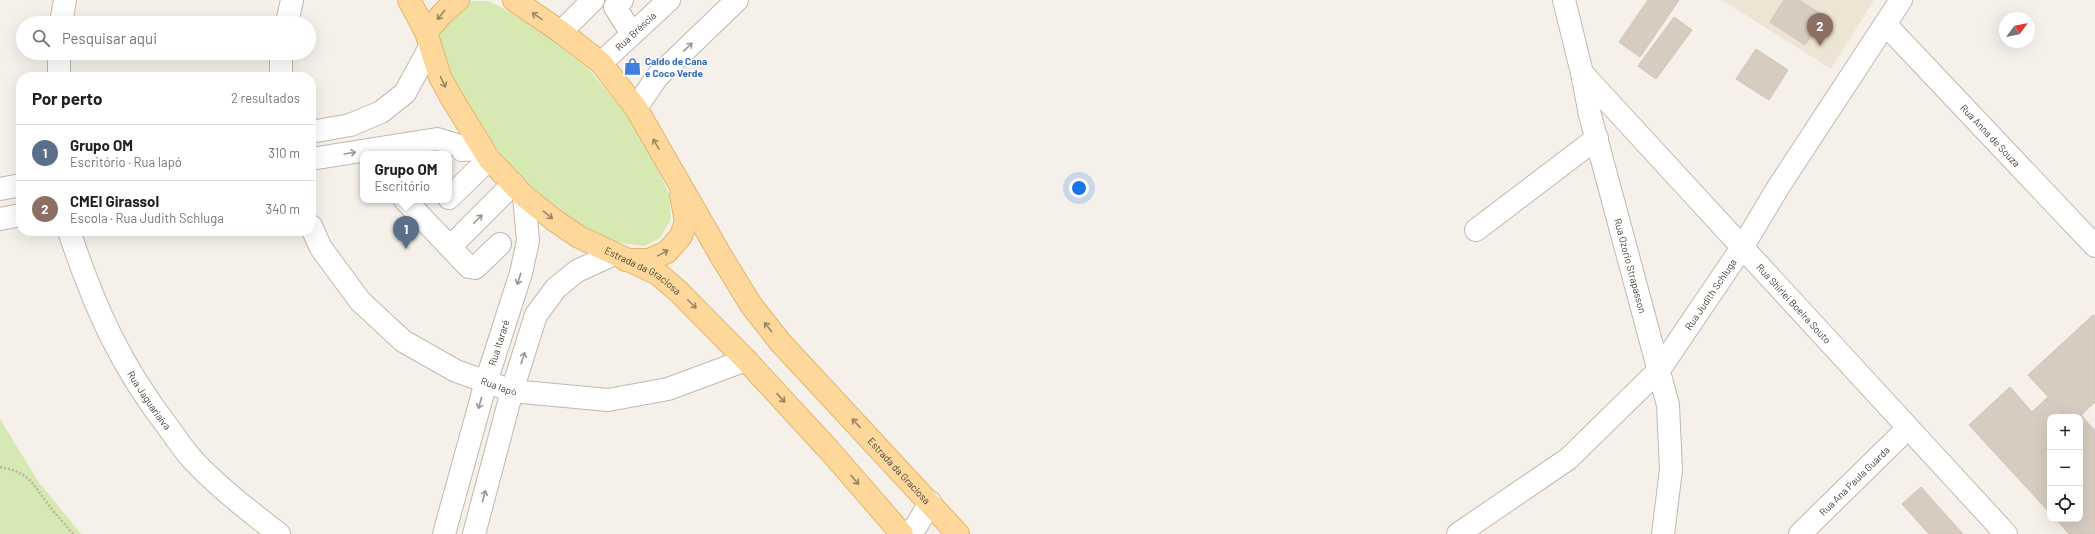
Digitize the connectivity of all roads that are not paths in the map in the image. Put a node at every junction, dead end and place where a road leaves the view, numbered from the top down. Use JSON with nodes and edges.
{"nodes":[{"id":1,"x":65,"y":0,"type":"edge"},
{"id":2,"x":292,"y":0,"type":"edge"},
{"id":3,"x":409,"y":0,"type":"edge"},
{"id":4,"x":458,"y":0,"type":"edge"},
{"id":5,"x":514,"y":0,"type":"edge"},
{"id":6,"x":593,"y":0,"type":"edge"},
{"id":7,"x":622,"y":0,"type":"edge"},
{"id":8,"x":669,"y":0,"type":"edge"},
{"id":9,"x":738,"y":0,"type":"edge"},
{"id":10,"x":1564,"y":0,"type":"edge"},
{"id":11,"x":1901,"y":0,"type":"edge"},
{"id":12,"x":62,"y":16,"type":"edge"},
{"id":13,"x":289,"y":16,"type":"edge"},
{"id":14,"x":1886,"y":25,"type":"junction"},
{"id":15,"x":561,"y":32,"type":"junction"},
{"id":16,"x":632,"y":34,"type":"junction"},
{"id":17,"x":428,"y":40,"type":"junction"},
{"id":18,"x":59,"y":60,"type":"edge"},
{"id":19,"x":281,"y":60,"type":"edge"},
{"id":20,"x":601,"y":63,"type":"junction"},
{"id":21,"x":59,"y":72,"type":"edge"},
{"id":22,"x":281,"y":72,"type":"edge"},
{"id":23,"x":1582,"y":73,"type":"junction"},
{"id":24,"x":636,"y":108,"type":"junction"},
{"id":25,"x":316,"y":131,"type":"edge"},
{"id":26,"x":1597,"y":138,"type":"junction"},
{"id":27,"x":360,"y":151,"type":"edge"},
{"id":28,"x":361,"y":151,"type":"edge"},
{"id":29,"x":485,"y":154,"type":"junction"},
{"id":30,"x":316,"y":158,"type":"edge"},
{"id":31,"x":676,"y":177,"type":"junction"},
{"id":32,"x":16,"y":186,"type":"edge"},
{"id":33,"x":0,"y":189,"type":"edge"},
{"id":34,"x":518,"y":190,"type":"junction"},
{"id":35,"x":452,"y":194,"type":"edge"},
{"id":36,"x":408,"y":203,"type":"edge"},
{"id":37,"x":444,"y":203,"type":"edge"},
{"id":38,"x":16,"y":216,"type":"edge"},
{"id":39,"x":0,"y":219,"type":"edge"},
{"id":40,"x":426,"y":221,"type":"junction"},
{"id":41,"x":1476,"y":230,"type":"dead end"},
{"id":42,"x":71,"y":236,"type":"edge"},
{"id":43,"x":316,"y":236,"type":"edge"},
{"id":44,"x":500,"y":244,"type":"dead end"},
{"id":45,"x":1743,"y":246,"type":"junction"},
{"id":46,"x":2095,"y":246,"type":"edge"},
{"id":47,"x":450,"y":247,"type":"junction"},
{"id":48,"x":620,"y":257,"type":"junction"},
{"id":49,"x":746,"y":360,"type":"junction"},
{"id":50,"x":1659,"y":370,"type":"junction"},
{"id":51,"x":486,"y":382,"type":"junction"},
{"id":52,"x":512,"y":391,"type":"junction"},
{"id":53,"x":1908,"y":428,"type":"junction"},
{"id":54,"x":930,"y":502,"type":"junction"},
{"id":55,"x":279,"y":534,"type":"edge"},
{"id":56,"x":444,"y":534,"type":"edge"},
{"id":57,"x":474,"y":534,"type":"edge"},
{"id":58,"x":902,"y":534,"type":"edge"},
{"id":59,"x":908,"y":534,"type":"edge"},
{"id":60,"x":958,"y":534,"type":"edge"},
{"id":61,"x":1458,"y":534,"type":"edge"},
{"id":62,"x":1663,"y":534,"type":"edge"},
{"id":63,"x":1800,"y":534,"type":"edge"},
{"id":64,"x":2006,"y":534,"type":"edge"}],
"edges":[{"from":1,"to":12,"type":"street"},
{"from":2,"to":13,"type":"street"},
{"from":3,"to":17,"type":"main road","name":"Estrada da Graciosa"},
{"from":4,"to":17,"type":"main road","one_way":true},
{"from":15,"to":5,"type":"main road","name":"Estrada da Graciosa","one_way":true},
{"from":6,"to":15,"type":"street"},
{"from":7,"to":16,"type":"street"},
{"from":8,"to":16,"type":"street","name":"Rua Bréscia"},
{"from":24,"to":9,"type":"street","one_way":true},
{"from":10,"to":23,"type":"street","name":"Rua Ozorio Strapasson"},
{"from":11,"to":14,"type":"street","name":"Rua Judith Schluga"},
{"from":14,"to":45,"type":"street","name":"Rua Judith Schluga"},
{"from":14,"to":46,"type":"street","name":"Rua Anna de Souza"},
{"from":15,"to":20,"type":"main road","name":"Estrada da Graciosa"},
{"from":16,"to":20,"type":"street","name":"Rua Bréscia"},
{"from":17,"to":25,"type":"street"},
{"from":17,"to":29,"type":"main road","name":"Estrada da Graciosa","one_way":true},
{"from":18,"to":21,"type":"street"},
{"from":19,"to":22,"type":"street"},
{"from":20,"to":24,"type":"main road","name":"Estrada da Graciosa"},
{"from":23,"to":26,"type":"street","name":"Rua Ozorio Strapasson"},
{"from":23,"to":45,"type":"street","name":"Rua Shirlei Boeira Souto"},
{"from":31,"to":24,"type":"main road","name":"Estrada da Graciosa","one_way":true},
{"from":26,"to":41,"type":"street"},
{"from":26,"to":50,"type":"street","name":"Rua Ozorio Strapasson"},
{"from":30,"to":27,"type":"street","one_way":true},
{"from":28,"to":29,"type":"street","one_way":true},
{"from":29,"to":34,"type":"main road","name":"Estrada da Graciosa"},
{"from":29,"to":35,"type":"street"},
{"from":48,"to":31,"type":"main road","one_way":true},
{"from":54,"to":31,"type":"main road","name":"Estrada da Graciosa","one_way":true},
{"from":32,"to":33,"type":"street"},
{"from":47,"to":34,"type":"street","one_way":true},
{"from":34,"to":48,"type":"main road","name":"Estrada da Graciosa","one_way":true},
{"from":34,"to":51,"type":"street","name":"Rua Itararé","one_way":true},
{"from":36,"to":40,"type":"street"},
{"from":37,"to":40,"type":"street"},
{"from":38,"to":39,"type":"street"},
{"from":40,"to":47,"type":"street"},
{"from":42,"to":55,"type":"street","name":"Rua Jaguariaíva"},
{"from":43,"to":51,"type":"street","name":"Rua Iapó"},
{"from":44,"to":47,"type":"street"},
{"from":45,"to":50,"type":"street","name":"Rua Judith Schluga"},
{"from":45,"to":53,"type":"street","name":"Rua Shirlei Boeira Souto"},
{"from":48,"to":49,"type":"main road","name":"Estrada da Graciosa","one_way":true},
{"from":52,"to":48,"type":"street","one_way":true},
{"from":49,"to":52,"type":"street","name":"Rua Iapó"},
{"from":49,"to":58,"type":"main road","name":"Estrada da Graciosa","one_way":true},
{"from":50,"to":61,"type":"street","name":"Rua Judith Schluga"},
{"from":50,"to":62,"type":"street","name":"Rua Ozorio Strapasson"},
{"from":51,"to":52,"type":"street","name":"Rua Iapó"},
{"from":51,"to":56,"type":"street","name":"Rua Itararé","one_way":true},
{"from":57,"to":52,"type":"street","one_way":true},
{"from":53,"to":63,"type":"street","name":"Rua Ana Paula Guarda"},
{"from":53,"to":64,"type":"street","name":"Rua Shirlei Boeira Souto"},
{"from":54,"to":59,"type":"street"},
{"from":54,"to":60,"type":"main road","name":"Estrada da Graciosa"}]}
